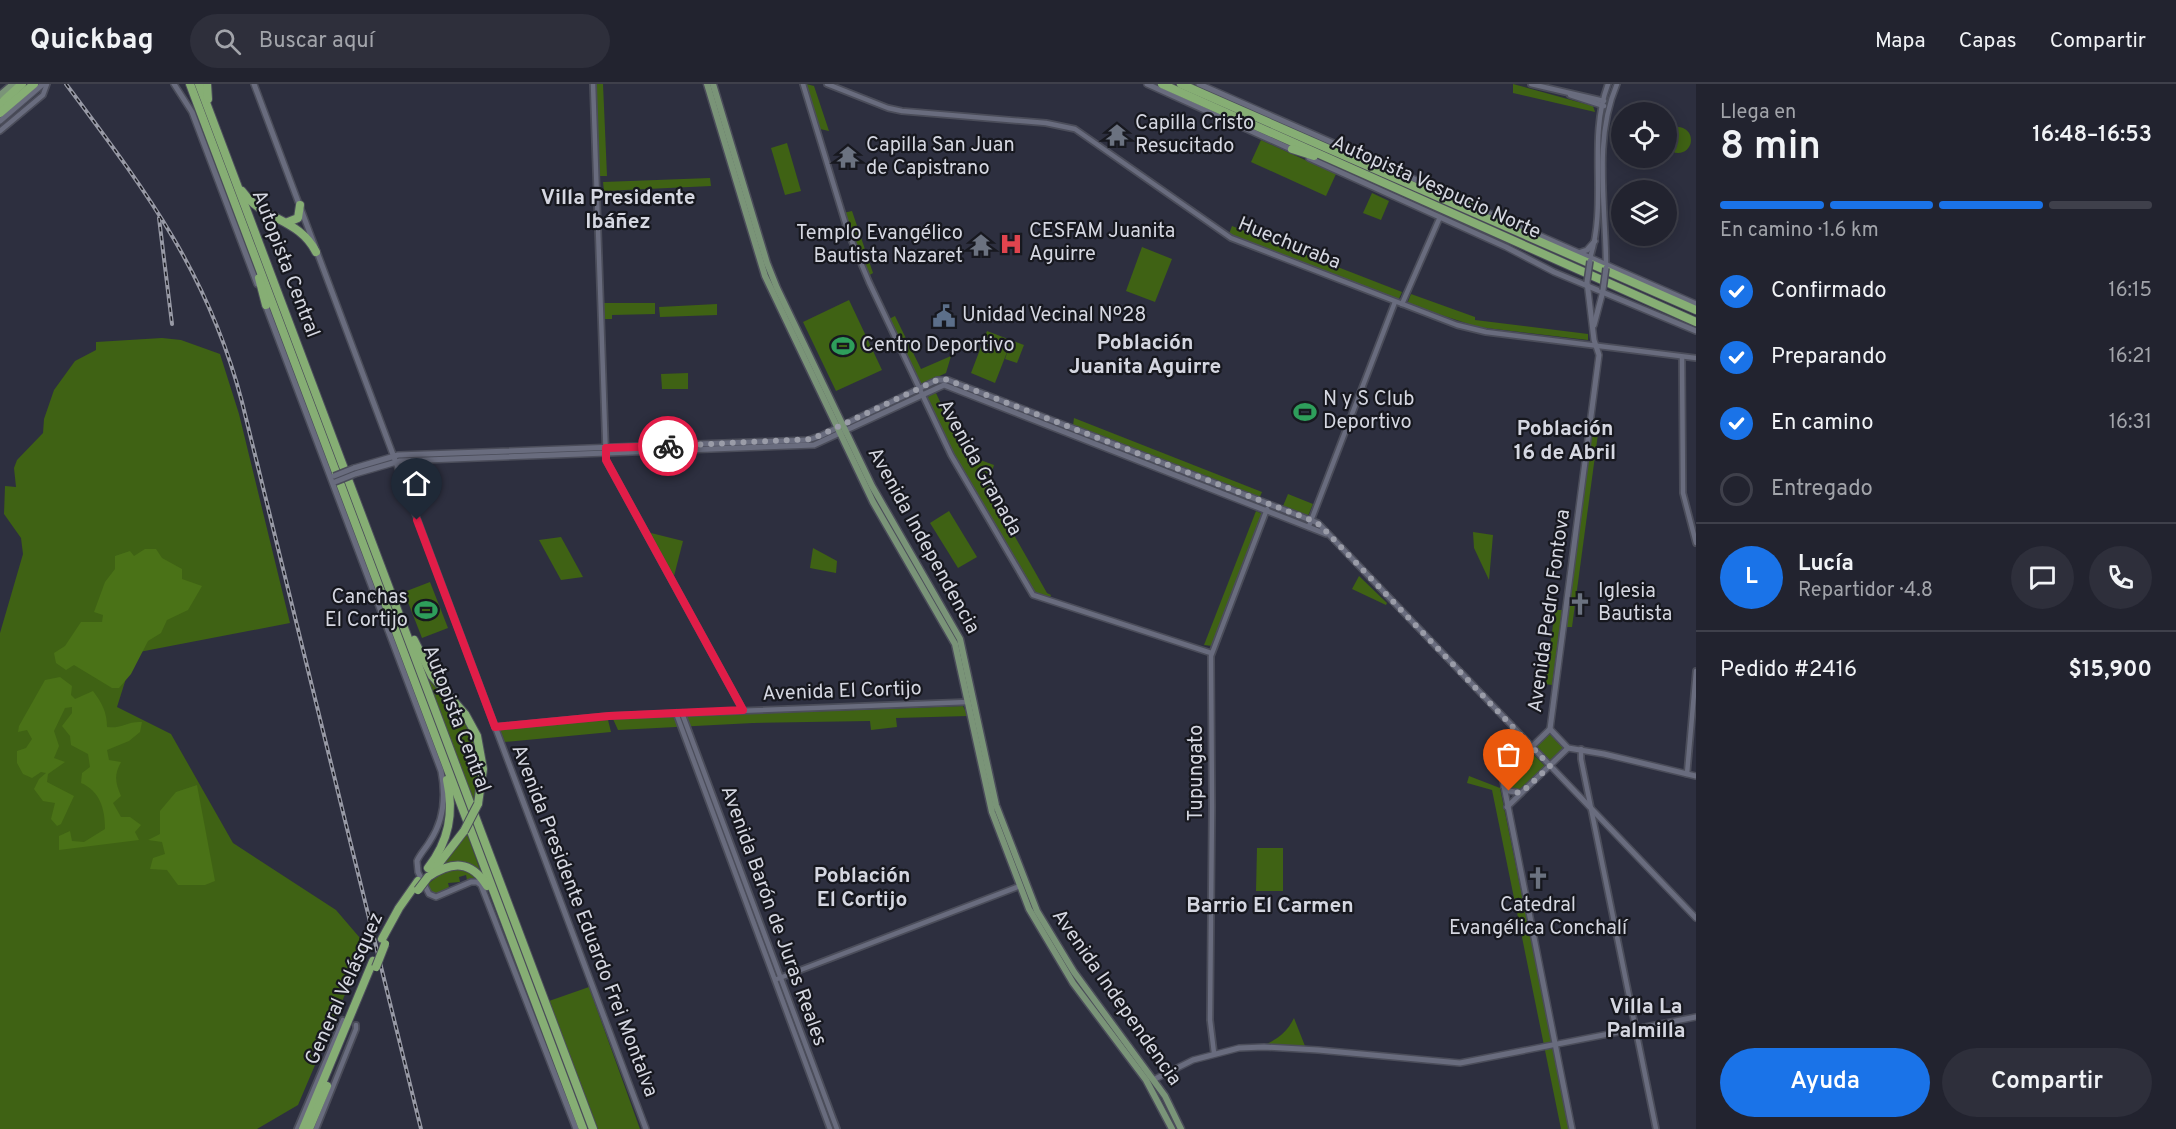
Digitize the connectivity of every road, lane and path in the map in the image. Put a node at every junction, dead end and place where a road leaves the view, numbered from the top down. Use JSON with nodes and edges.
{"nodes":[{"id":1,"x":13,"y":84,"type":"edge"},
{"id":2,"x":22,"y":84,"type":"edge"},
{"id":3,"x":34,"y":84,"type":"edge"},
{"id":4,"x":45,"y":84,"type":"edge"},
{"id":5,"x":172,"y":84,"type":"edge"},
{"id":6,"x":187,"y":84,"type":"edge"},
{"id":7,"x":199,"y":84,"type":"edge"},
{"id":8,"x":207,"y":84,"type":"edge"},
{"id":9,"x":254,"y":84,"type":"edge"},
{"id":10,"x":592,"y":84,"type":"edge"},
{"id":11,"x":707,"y":84,"type":"edge"},
{"id":12,"x":713,"y":84,"type":"edge"},
{"id":13,"x":803,"y":84,"type":"edge"},
{"id":14,"x":827,"y":84,"type":"edge"},
{"id":15,"x":1147,"y":84,"type":"edge"},
{"id":16,"x":1162,"y":84,"type":"edge"},
{"id":17,"x":1181,"y":84,"type":"edge"},
{"id":18,"x":1199,"y":84,"type":"edge"},
{"id":19,"x":1531,"y":84,"type":"edge"},
{"id":20,"x":1608,"y":84,"type":"edge"},
{"id":21,"x":1617,"y":84,"type":"edge"},
{"id":22,"x":0,"y":95,"type":"edge"},
{"id":23,"x":0,"y":104,"type":"edge"},
{"id":24,"x":1605,"y":104,"type":"junction"},
{"id":25,"x":209,"y":110,"type":"junction"},
{"id":26,"x":1,"y":118,"type":"edge"},
{"id":27,"x":0,"y":131,"type":"edge"},
{"id":28,"x":1292,"y":149,"type":"junction"},
{"id":29,"x":1341,"y":155,"type":"junction"},
{"id":30,"x":1350,"y":168,"type":"junction"},
{"id":31,"x":1398,"y":172,"type":"junction"},
{"id":32,"x":233,"y":176,"type":"junction"},
{"id":33,"x":1452,"y":196,"type":"junction"},
{"id":34,"x":300,"y":205,"type":"junction"},
{"id":35,"x":1440,"y":217,"type":"junction"},
{"id":36,"x":286,"y":222,"type":"junction"},
{"id":37,"x":1515,"y":231,"type":"junction"},
{"id":38,"x":1595,"y":241,"type":"junction"},
{"id":39,"x":250,"y":245,"type":"junction"},
{"id":40,"x":316,"y":252,"type":"junction"},
{"id":41,"x":1578,"y":253,"type":"junction"},
{"id":42,"x":1590,"y":260,"type":"junction"},
{"id":43,"x":1606,"y":267,"type":"junction"},
{"id":44,"x":1586,"y":284,"type":"junction"},
{"id":45,"x":1603,"y":292,"type":"junction"},
{"id":46,"x":1615,"y":299,"type":"junction"},
{"id":47,"x":1395,"y":302,"type":"junction"},
{"id":48,"x":1402,"y":304,"type":"junction"},
{"id":49,"x":1696,"y":304,"type":"edge"},
{"id":50,"x":266,"y":305,"type":"junction"},
{"id":51,"x":1600,"y":305,"type":"junction"},
{"id":52,"x":1696,"y":310,"type":"edge"},
{"id":53,"x":1696,"y":322,"type":"edge"},
{"id":54,"x":1594,"y":325,"type":"junction"},
{"id":55,"x":1696,"y":331,"type":"edge"},
{"id":56,"x":1596,"y":345,"type":"junction"},
{"id":57,"x":1682,"y":357,"type":"junction"},
{"id":58,"x":1696,"y":358,"type":"edge"},
{"id":59,"x":920,"y":391,"type":"junction"},
{"id":60,"x":841,"y":429,"type":"junction"},
{"id":61,"x":606,"y":451,"type":"junction"},
{"id":62,"x":394,"y":459,"type":"junction"},
{"id":63,"x":333,"y":479,"type":"junction"},
{"id":64,"x":1268,"y":507,"type":"junction"},
{"id":65,"x":1310,"y":523,"type":"junction"},
{"id":66,"x":1696,"y":543,"type":"edge"},
{"id":67,"x":398,"y":614,"type":"junction"},
{"id":68,"x":1211,"y":653,"type":"junction"},
{"id":69,"x":1696,"y":671,"type":"edge"},
{"id":70,"x":971,"y":702,"type":"junction"},
{"id":71,"x":743,"y":710,"type":"junction"},
{"id":72,"x":679,"y":713,"type":"junction"},
{"id":73,"x":495,"y":727,"type":"junction"},
{"id":74,"x":1550,"y":729,"type":"junction"},
{"id":75,"x":1531,"y":747,"type":"junction"},
{"id":76,"x":1568,"y":748,"type":"junction"},
{"id":77,"x":1581,"y":749,"type":"junction"},
{"id":78,"x":440,"y":751,"type":"junction"},
{"id":79,"x":1550,"y":766,"type":"junction"},
{"id":80,"x":1688,"y":774,"type":"junction"},
{"id":81,"x":1696,"y":776,"type":"edge"},
{"id":82,"x":1503,"y":786,"type":"junction"},
{"id":83,"x":1521,"y":793,"type":"junction"},
{"id":84,"x":1507,"y":807,"type":"junction"},
{"id":85,"x":1592,"y":811,"type":"junction"},
{"id":86,"x":428,"y":873,"type":"junction"},
{"id":87,"x":1022,"y":883,"type":"junction"},
{"id":88,"x":499,"y":907,"type":"junction"},
{"id":89,"x":1696,"y":918,"type":"edge"},
{"id":90,"x":374,"y":964,"type":"junction"},
{"id":91,"x":777,"y":979,"type":"junction"},
{"id":92,"x":1696,"y":1017,"type":"edge"},
{"id":93,"x":343,"y":1020,"type":"dead end"},
{"id":94,"x":356,"y":1025,"type":"dead end"},
{"id":95,"x":1636,"y":1029,"type":"junction"},
{"id":96,"x":1554,"y":1045,"type":"junction"},
{"id":97,"x":1214,"y":1053,"type":"junction"},
{"id":98,"x":1151,"y":1083,"type":"junction"},
{"id":99,"x":297,"y":1129,"type":"edge"},
{"id":100,"x":303,"y":1129,"type":"edge"},
{"id":101,"x":309,"y":1129,"type":"edge"},
{"id":102,"x":316,"y":1129,"type":"edge"},
{"id":103,"x":576,"y":1129,"type":"edge"},
{"id":104,"x":583,"y":1129,"type":"edge"},
{"id":105,"x":593,"y":1129,"type":"edge"},
{"id":106,"x":646,"y":1129,"type":"edge"},
{"id":107,"x":830,"y":1129,"type":"edge"},
{"id":108,"x":837,"y":1129,"type":"edge"},
{"id":109,"x":1172,"y":1129,"type":"edge"},
{"id":110,"x":1181,"y":1129,"type":"edge"},
{"id":111,"x":1572,"y":1129,"type":"edge"},
{"id":112,"x":1656,"y":1129,"type":"edge"}],
"edges":[{"from":1,"to":22,"type":"main road"},
{"from":2,"to":23,"type":"highway"},
{"from":3,"to":26,"type":"highway"},
{"from":4,"to":26,"type":"main road"},
{"from":4,"to":27,"type":"street"},
{"from":5,"to":50,"type":"main road"},
{"from":6,"to":39,"type":"highway","name":"Autopista Central"},
{"from":7,"to":25,"type":"highway","name":"Autopista Central"},
{"from":8,"to":25,"type":"highway"},
{"from":9,"to":34,"type":"main road","name":"Avenida Presidente Eduardo Frei Montalva"},
{"from":10,"to":61,"type":"street"},
{"from":11,"to":60,"type":"main road","name":"Avenida Independencia"},
{"from":12,"to":60,"type":"main road","name":"Avenida Independencia"},
{"from":13,"to":59,"type":"street","name":"Avenida Granada"},
{"from":14,"to":47,"type":"street","name":"Huechuraba"},
{"from":15,"to":28,"type":"main road"},
{"from":16,"to":30,"type":"highway","name":"Autopista Vespucio Norte"},
{"from":17,"to":29,"type":"highway","name":"Autopista Vespucio Norte"},
{"from":18,"to":31,"type":"main road"},
{"from":19,"to":24,"type":"street"},
{"from":20,"to":24,"type":"street","name":"Avenida Pedro Fontova"},
{"from":21,"to":24,"type":"street","name":"Avenida Pedro Fontova"},
{"from":24,"to":38,"type":"street","name":"Avenida Pedro Fontova"},
{"from":24,"to":43,"type":"street","name":"Avenida Pedro Fontova"},
{"from":25,"to":32,"type":"highway","name":"Autopista Central"},
{"from":28,"to":30,"type":"highway"},
{"from":28,"to":35,"type":"main road"},
{"from":29,"to":31,"type":"highway"},
{"from":29,"to":37,"type":"highway","name":"Autopista Vespucio Norte"},
{"from":30,"to":53,"type":"highway","name":"Autopista Vespucio Norte"},
{"from":31,"to":33,"type":"main road"},
{"from":32,"to":36,"type":"highway"},
{"from":32,"to":67,"type":"highway","name":"Autopista Central"},
{"from":33,"to":37,"type":"highway"},
{"from":33,"to":41,"type":"main road"},
{"from":34,"to":36,"type":"highway"},
{"from":34,"to":40,"type":"main road","name":"Avenida Presidente Eduardo Frei Montalva"},
{"from":35,"to":44,"type":"main road"},
{"from":35,"to":48,"type":"street"},
{"from":36,"to":40,"type":"highway"},
{"from":37,"to":52,"type":"highway","name":"Autopista Vespucio Norte"},
{"from":38,"to":41,"type":"main road"},
{"from":38,"to":42,"type":"street","name":"Avenida Pedro Fontova"},
{"from":39,"to":50,"type":"highway"},
{"from":39,"to":78,"type":"highway","name":"Autopista Central"},
{"from":40,"to":62,"type":"main road","name":"Avenida Presidente Eduardo Frei Montalva"},
{"from":41,"to":42,"type":"main road"},
{"from":42,"to":43,"type":"main road"},
{"from":42,"to":44,"type":"main road","name":"Avenida Pedro Fontova","bridge":true},
{"from":43,"to":45,"type":"main road","name":"Avenida Pedro Fontova","bridge":true},
{"from":43,"to":49,"type":"main road"},
{"from":44,"to":45,"type":"main road"},
{"from":44,"to":54,"type":"main road","name":"Avenida Pedro Fontova"},
{"from":45,"to":46,"type":"main road"},
{"from":45,"to":51,"type":"main road","name":"Avenida Pedro Fontova"},
{"from":46,"to":51,"type":"main road"},
{"from":46,"to":55,"type":"main road"},
{"from":47,"to":48,"type":"street","name":"Huechuraba"},
{"from":47,"to":65,"type":"street"},
{"from":48,"to":56,"type":"street","name":"Huechuraba"},
{"from":50,"to":63,"type":"main road"},
{"from":51,"to":54,"type":"main road","name":"Avenida Pedro Fontova"},
{"from":54,"to":56,"type":"main road","name":"Avenida Pedro Fontova"},
{"from":56,"to":57,"type":"street","name":"Huechuraba"},
{"from":56,"to":74,"type":"main road","name":"Avenida Pedro Fontova"},
{"from":57,"to":58,"type":"street","name":"Huechuraba"},
{"from":57,"to":66,"type":"street"},
{"from":59,"to":60,"type":"main road"},
{"from":59,"to":64,"type":"main road"},
{"from":59,"to":68,"type":"street","name":"Avenida Granada"},
{"from":60,"to":61,"type":"main road"},
{"from":60,"to":70,"type":"main road","name":"Avenida Independencia"},
{"from":61,"to":62,"type":"main road"},
{"from":61,"to":71,"type":"street"},
{"from":62,"to":63,"type":"main road","bridge":true},
{"from":62,"to":73,"type":"main road","name":"Avenida Presidente Eduardo Frei Montalva"},
{"from":63,"to":103,"type":"main road"},
{"from":64,"to":65,"type":"main road"},
{"from":64,"to":68,"type":"street","name":"Tupungato"},
{"from":65,"to":75,"type":"main road"},
{"from":67,"to":86,"type":"highway","bridge":true},
{"from":67,"to":105,"type":"highway","name":"Autopista Central"},
{"from":68,"to":97,"type":"street","name":"Tupungato"},
{"from":69,"to":80,"type":"street"},
{"from":70,"to":71,"type":"street","name":"Avenida El Cortijo"},
{"from":70,"to":87,"type":"main road","name":"Avenida Independencia"},
{"from":71,"to":72,"type":"street","name":"Avenida El Cortijo"},
{"from":72,"to":73,"type":"street","name":"Avenida El Cortijo"},
{"from":72,"to":91,"type":"street","name":"Avenida Barón de Juras Reales"},
{"from":73,"to":106,"type":"main road","name":"Avenida Presidente Eduardo Frei Montalva"},
{"from":74,"to":75,"type":"main road","name":"Avenida Pedro Fontova"},
{"from":74,"to":76,"type":"main road"},
{"from":75,"to":79,"type":"main road"},
{"from":75,"to":82,"type":"main road","name":"Avenida Pedro Fontova"},
{"from":76,"to":77,"type":"main road"},
{"from":76,"to":79,"type":"main road"},
{"from":77,"to":80,"type":"main road"},
{"from":77,"to":85,"type":"street"},
{"from":78,"to":86,"type":"highway"},
{"from":78,"to":88,"type":"highway","name":"Autopista Central"},
{"from":79,"to":83,"type":"main road"},
{"from":79,"to":85,"type":"main road"},
{"from":80,"to":81,"type":"main road"},
{"from":82,"to":83,"type":"main road"},
{"from":82,"to":84,"type":"main road"},
{"from":83,"to":84,"type":"main road"},
{"from":84,"to":96,"type":"main road"},
{"from":85,"to":89,"type":"main road"},
{"from":85,"to":95,"type":"street"},
{"from":86,"to":88,"type":"highway"},
{"from":86,"to":90,"type":"highway","name":"General Velásquez","bridge":true},
{"from":87,"to":91,"type":"street"},
{"from":87,"to":98,"type":"main road","name":"Avenida Independencia"},
{"from":88,"to":104,"type":"highway","name":"Autopista Central"},
{"from":90,"to":100,"type":"highway","name":"General Velásquez"},
{"from":90,"to":101,"type":"highway","name":"General Velásquez"},
{"from":91,"to":107,"type":"street","name":"Avenida Barón de Juras Reales"},
{"from":91,"to":108,"type":"street","name":"Avenida Barón de Juras Reales"},
{"from":92,"to":95,"type":"main road"},
{"from":93,"to":99,"type":"street"},
{"from":94,"to":102,"type":"street"},
{"from":95,"to":96,"type":"main road"},
{"from":95,"to":112,"type":"street"},
{"from":96,"to":97,"type":"main road"},
{"from":96,"to":111,"type":"main road"},
{"from":97,"to":98,"type":"main road"},
{"from":98,"to":109,"type":"main road"},
{"from":98,"to":110,"type":"main road","name":"Avenida Independencia"}]}
